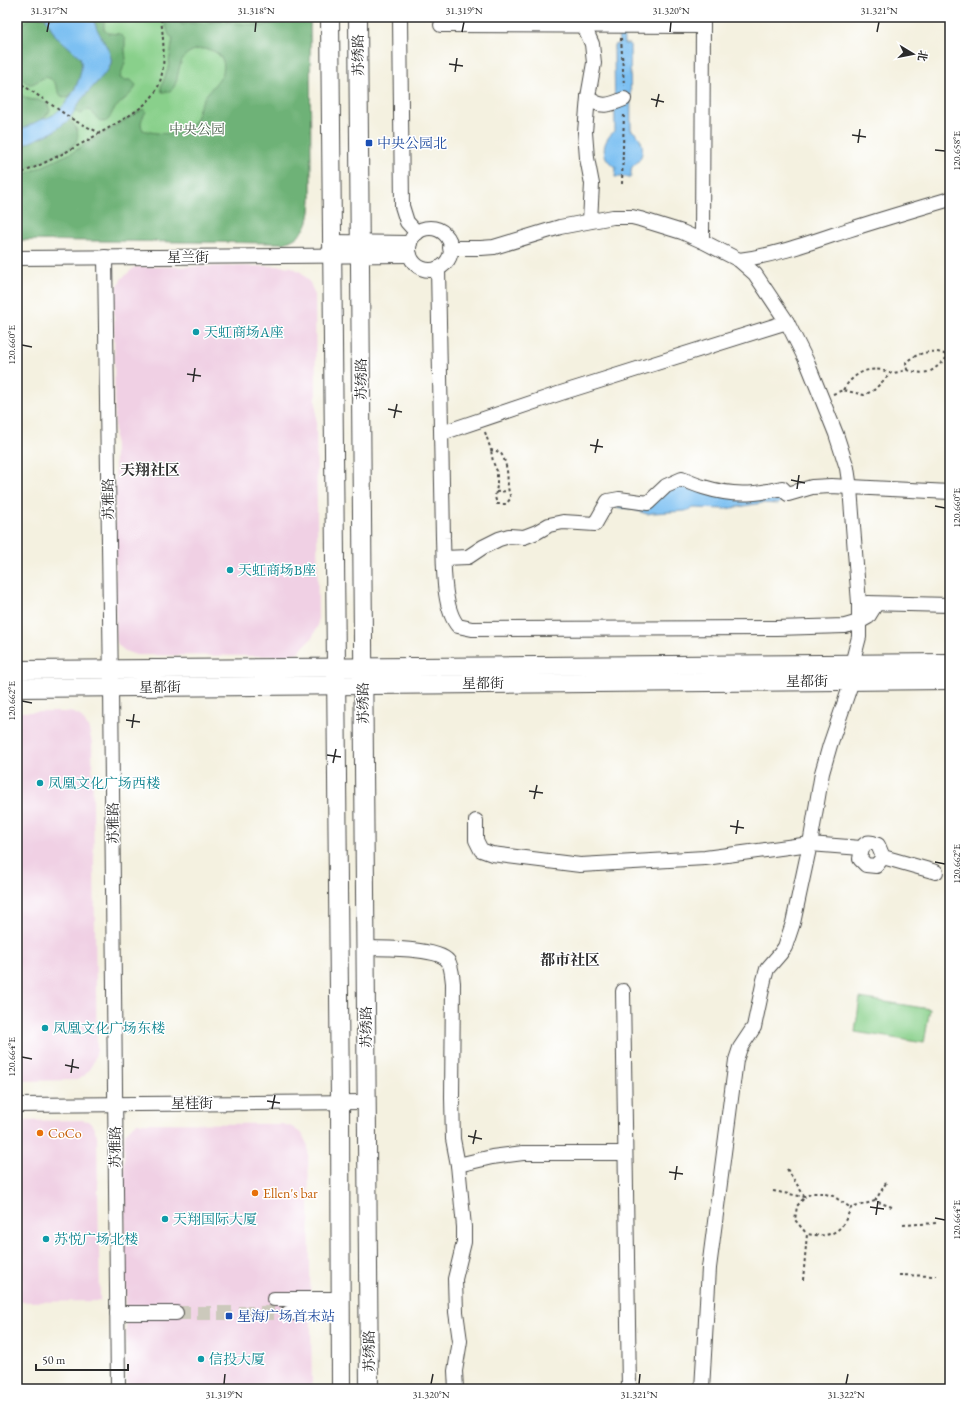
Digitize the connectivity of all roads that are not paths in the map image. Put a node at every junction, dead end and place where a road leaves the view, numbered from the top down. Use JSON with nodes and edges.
{"nodes":[{"id":1,"x":330,"y":17,"type":"edge"},
{"id":2,"x":358,"y":17,"type":"edge"},
{"id":3,"x":400,"y":17,"type":"edge"},
{"id":4,"x":703,"y":22,"type":"edge"},
{"id":5,"x":441,"y":25,"type":"dead end"},
{"id":6,"x":584,"y":26,"type":"junction"},
{"id":7,"x":588,"y":97,"type":"junction"},
{"id":8,"x":619,"y":102,"type":"dead end"},
{"id":9,"x":950,"y":199,"type":"edge"},
{"id":10,"x":590,"y":221,"type":"junction"},
{"id":11,"x":702,"y":241,"type":"junction"},
{"id":12,"x":412,"y":244,"type":"junction"},
{"id":13,"x":450,"y":248,"type":"junction"},
{"id":14,"x":332,"y":249,"type":"junction"},
{"id":15,"x":360,"y":249,"type":"junction"},
{"id":16,"x":105,"y":257,"type":"junction"},
{"id":17,"x":17,"y":258,"type":"edge"},
{"id":18,"x":739,"y":260,"type":"junction"},
{"id":19,"x":438,"y":268,"type":"junction"},
{"id":20,"x":787,"y":322,"type":"junction"},
{"id":21,"x":442,"y":433,"type":"junction"},
{"id":22,"x":850,"y":488,"type":"junction"},
{"id":23,"x":950,"y":492,"type":"edge"},
{"id":24,"x":444,"y":558,"type":"junction"},
{"id":25,"x":859,"y":603,"type":"junction"},
{"id":26,"x":876,"y":604,"type":"junction"},
{"id":27,"x":950,"y":605,"type":"edge"},
{"id":28,"x":859,"y":622,"type":"junction"},
{"id":29,"x":950,"y":663,"type":"edge"},
{"id":30,"x":17,"y":670,"type":"edge"},
{"id":31,"x":111,"y":670,"type":"junction"},
{"id":32,"x":852,"y":672,"type":"junction"},
{"id":33,"x":363,"y":675,"type":"junction"},
{"id":34,"x":336,"y":676,"type":"junction"},
{"id":35,"x":950,"y":680,"type":"edge"},
{"id":36,"x":111,"y":687,"type":"junction"},
{"id":37,"x":17,"y":688,"type":"edge"},
{"id":38,"x":476,"y":821,"type":"dead end"},
{"id":39,"x":810,"y":844,"type":"junction"},
{"id":40,"x":936,"y":872,"type":"dead end"},
{"id":41,"x":365,"y":948,"type":"junction"},
{"id":42,"x":623,"y":992,"type":"dead end"},
{"id":43,"x":340,"y":1102,"type":"junction"},
{"id":44,"x":366,"y":1102,"type":"junction"},
{"id":45,"x":115,"y":1104,"type":"junction"},
{"id":46,"x":17,"y":1105,"type":"edge"},
{"id":47,"x":624,"y":1153,"type":"junction"},
{"id":48,"x":458,"y":1165,"type":"junction"},
{"id":49,"x":274,"y":1300,"type":"dead end"},
{"id":50,"x":341,"y":1306,"type":"junction"},
{"id":51,"x":117,"y":1313,"type":"junction"},
{"id":52,"x":176,"y":1313,"type":"tunnel mouth"},
{"id":53,"x":288,"y":1313,"type":"tunnel mouth"},
{"id":54,"x":118,"y":1389,"type":"edge"},
{"id":55,"x":341,"y":1389,"type":"edge"},
{"id":56,"x":369,"y":1389,"type":"edge"},
{"id":57,"x":456,"y":1389,"type":"edge"},
{"id":58,"x":629,"y":1389,"type":"edge"},
{"id":59,"x":702,"y":1389,"type":"edge"}],
"edges":[{"from":1,"to":14,"type":"main road","name":"苏绣路"},
{"from":2,"to":15,"type":"main road","name":"苏绣路"},
{"from":3,"to":12,"type":"street"},
{"from":4,"to":6,"type":"street"},
{"from":4,"to":11,"type":"street"},
{"from":5,"to":6,"type":"street"},
{"from":6,"to":7,"type":"street"},
{"from":7,"to":8,"type":"street"},
{"from":7,"to":10,"type":"street"},
{"from":9,"to":18,"type":"street"},
{"from":10,"to":11,"type":"street"},
{"from":10,"to":13,"type":"street"},
{"from":11,"to":18,"type":"street"},
{"from":12,"to":13,"type":"street"},
{"from":12,"to":15,"type":"street","name":"星兰街"},
{"from":12,"to":19,"type":"street"},
{"from":13,"to":19,"type":"street"},
{"from":14,"to":15,"type":"street","name":"星兰街"},
{"from":14,"to":16,"type":"street","name":"星兰街"},
{"from":14,"to":34,"type":"main road","name":"苏绣路"},
{"from":15,"to":33,"type":"main road","name":"苏绣路"},
{"from":16,"to":17,"type":"street","name":"星兰街"},
{"from":16,"to":31,"type":"street","name":"苏雅路"},
{"from":18,"to":20,"type":"street"},
{"from":19,"to":21,"type":"street"},
{"from":20,"to":21,"type":"street"},
{"from":20,"to":22,"type":"street"},
{"from":21,"to":24,"type":"street"},
{"from":22,"to":23,"type":"street"},
{"from":22,"to":24,"type":"street"},
{"from":22,"to":25,"type":"street"},
{"from":24,"to":28,"type":"street"},
{"from":25,"to":26,"type":"street"},
{"from":25,"to":28,"type":"street"},
{"from":26,"to":27,"type":"street"},
{"from":26,"to":28,"type":"street"},
{"from":28,"to":32,"type":"street"},
{"from":29,"to":32,"type":"main road","name":"星都街"},
{"from":30,"to":31,"type":"main road","name":"星都街"},
{"from":31,"to":34,"type":"main road","name":"星都街"},
{"from":31,"to":36,"type":"street","name":"苏雅路"},
{"from":32,"to":33,"type":"main road","name":"星都街"},
{"from":32,"to":35,"type":"main road","name":"星都街"},
{"from":32,"to":39,"type":"street"},
{"from":33,"to":34,"type":"main road","name":"星都街"},
{"from":33,"to":41,"type":"main road","name":"苏绣路"},
{"from":34,"to":36,"type":"main road","name":"星都街"},
{"from":34,"to":43,"type":"main road","name":"苏绣路"},
{"from":36,"to":37,"type":"main road","name":"星都街"},
{"from":36,"to":45,"type":"street","name":"苏雅路"},
{"from":38,"to":39,"type":"street"},
{"from":39,"to":40,"type":"street"},
{"from":39,"to":59,"type":"street"},
{"from":41,"to":44,"type":"main road","name":"苏绣路"},
{"from":41,"to":48,"type":"street"},
{"from":42,"to":47,"type":"street"},
{"from":43,"to":44,"type":"street","name":"星桂街"},
{"from":43,"to":45,"type":"street","name":"星桂街"},
{"from":43,"to":50,"type":"main road","name":"苏绣路"},
{"from":44,"to":56,"type":"main road","name":"苏绣路"},
{"from":45,"to":46,"type":"street","name":"星桂街"},
{"from":45,"to":51,"type":"street","name":"苏雅路"},
{"from":47,"to":48,"type":"street"},
{"from":47,"to":58,"type":"street"},
{"from":48,"to":57,"type":"street"},
{"from":49,"to":50,"type":"street"},
{"from":50,"to":53,"type":"street"},
{"from":50,"to":55,"type":"main road","name":"苏绣路"},
{"from":51,"to":52,"type":"street"},
{"from":51,"to":54,"type":"street","name":"苏雅路"}]}
